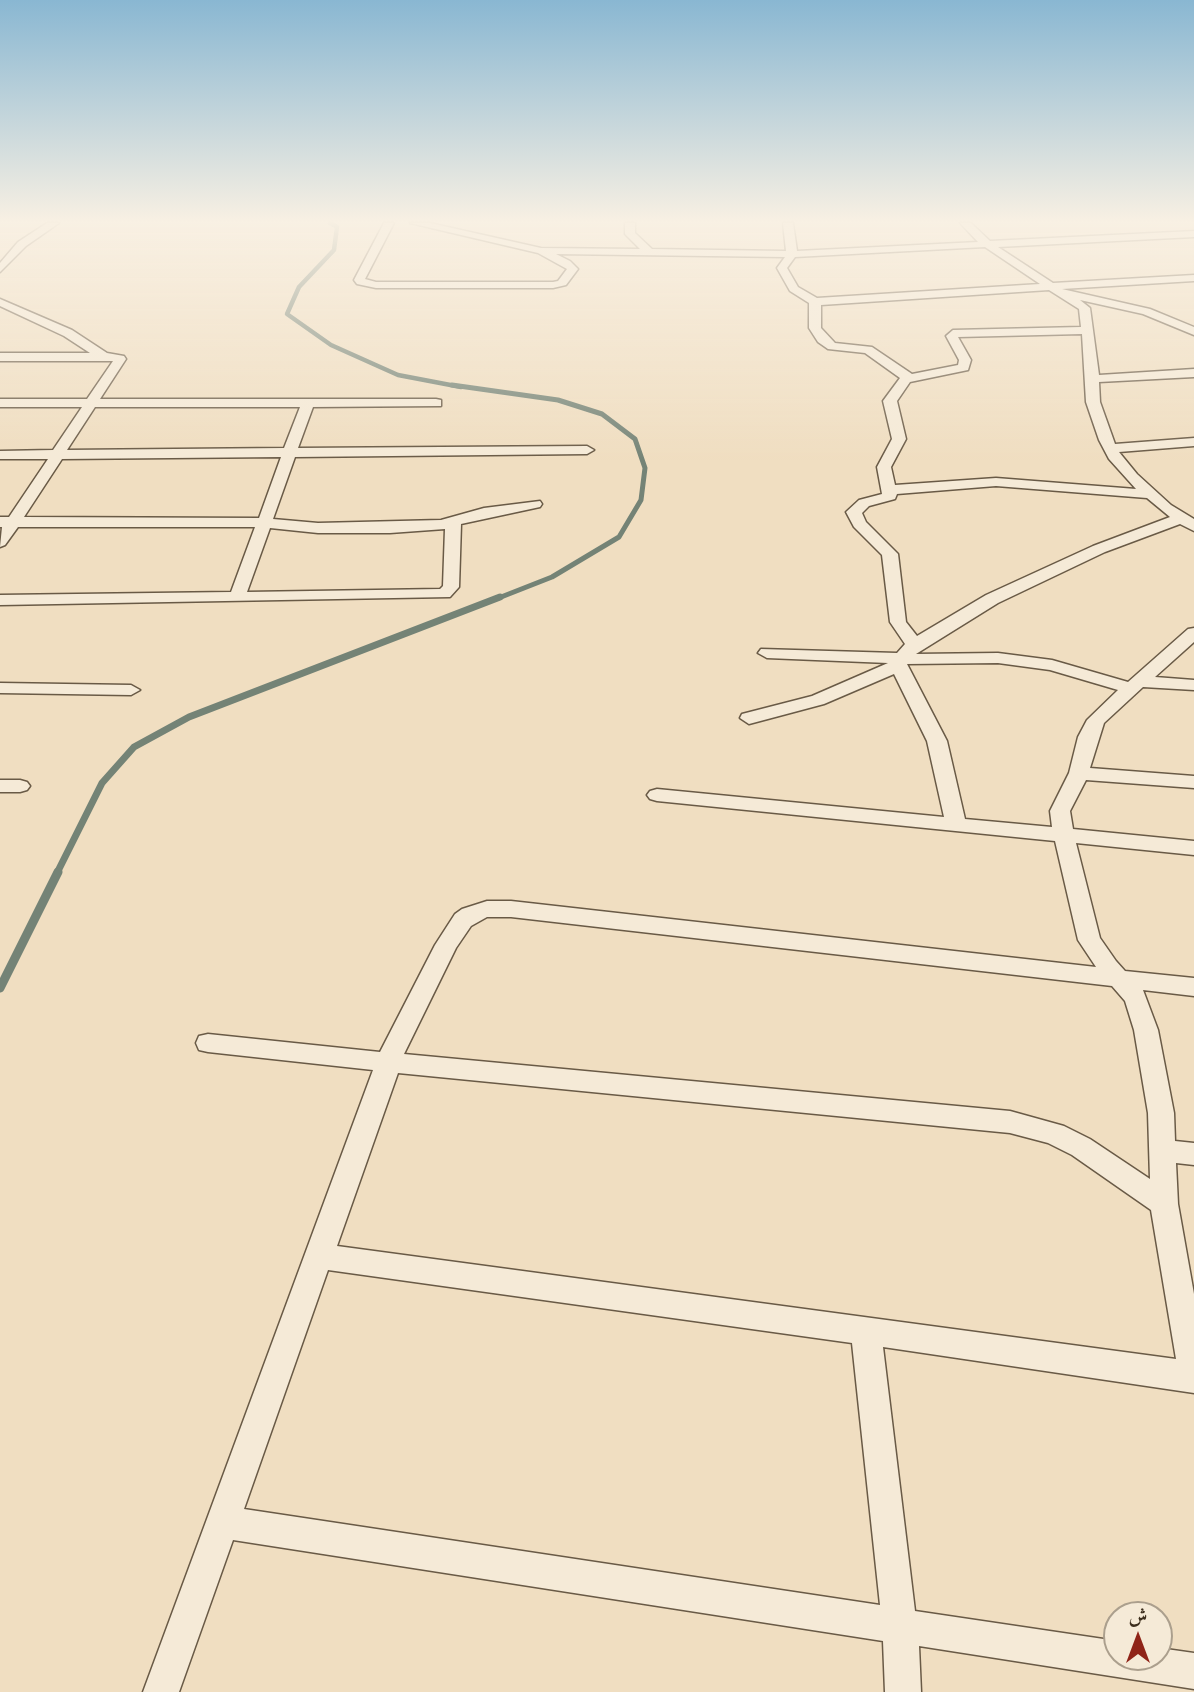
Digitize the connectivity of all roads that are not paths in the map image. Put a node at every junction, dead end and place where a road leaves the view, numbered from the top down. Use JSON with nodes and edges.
{"nodes":[{"id":1,"x":0,"y":302,"type":"edge"},
{"id":2,"x":815,"y":302,"type":"edge"},
{"id":3,"x":1076,"y":302,"type":"edge"},
{"id":4,"x":1109,"y":302,"type":"edge"},
{"id":5,"x":1086,"y":330,"type":"junction"},
{"id":6,"x":1194,"y":331,"type":"edge"},
{"id":7,"x":0,"y":357,"type":"edge"},
{"id":8,"x":104,"y":357,"type":"junction"},
{"id":9,"x":1194,"y":373,"type":"edge"},
{"id":10,"x":907,"y":379,"type":"junction"},
{"id":11,"x":1092,"y":379,"type":"junction"},
{"id":12,"x":308,"y":402,"type":"junction"},
{"id":13,"x":0,"y":403,"type":"edge"},
{"id":14,"x":94,"y":403,"type":"junction"},
{"id":15,"x":436,"y":403,"type":"dead end"},
{"id":16,"x":1194,"y":442,"type":"edge"},
{"id":17,"x":1110,"y":448,"type":"junction"},
{"id":18,"x":587,"y":450,"type":"dead end"},
{"id":19,"x":289,"y":453,"type":"junction"},
{"id":20,"x":0,"y":455,"type":"edge"},
{"id":21,"x":58,"y":455,"type":"junction"},
{"id":22,"x":889,"y":490,"type":"junction"},
{"id":23,"x":1149,"y":494,"type":"junction"},
{"id":24,"x":536,"y":504,"type":"dead end"},
{"id":25,"x":7,"y":522,"type":"edge"},
{"id":26,"x":453,"y":522,"type":"junction"},
{"id":27,"x":1188,"y":522,"type":"edge"},
{"id":28,"x":264,"y":523,"type":"junction"},
{"id":29,"x":0,"y":542,"type":"edge"},
{"id":30,"x":237,"y":598,"type":"junction"},
{"id":31,"x":0,"y":600,"type":"edge"},
{"id":32,"x":1194,"y":633,"type":"edge"},
{"id":33,"x":767,"y":653,"type":"dead end"},
{"id":34,"x":905,"y":656,"type":"junction"},
{"id":35,"x":1138,"y":685,"type":"junction"},
{"id":36,"x":1194,"y":685,"type":"edge"},
{"id":37,"x":0,"y":688,"type":"edge"},
{"id":38,"x":131,"y":691,"type":"dead end"},
{"id":39,"x":749,"y":718,"type":"dead end"},
{"id":40,"x":1079,"y":773,"type":"junction"},
{"id":41,"x":1194,"y":782,"type":"edge"},
{"id":42,"x":657,"y":795,"type":"dead end"},
{"id":43,"x":956,"y":825,"type":"junction"},
{"id":44,"x":1063,"y":835,"type":"junction"},
{"id":45,"x":1194,"y":848,"type":"edge"},
{"id":46,"x":1123,"y":980,"type":"junction"},
{"id":47,"x":1194,"y":987,"type":"edge"},
{"id":48,"x":208,"y":1044,"type":"dead end"},
{"id":49,"x":389,"y":1063,"type":"junction"},
{"id":50,"x":1162,"y":1150,"type":"junction"},
{"id":51,"x":1194,"y":1154,"type":"edge"},
{"id":52,"x":1164,"y":1203,"type":"junction"},
{"id":53,"x":321,"y":1256,"type":"junction"},
{"id":54,"x":866,"y":1331,"type":"junction"},
{"id":55,"x":1194,"y":1377,"type":"edge"},
{"id":56,"x":223,"y":1522,"type":"junction"},
{"id":57,"x":900,"y":1625,"type":"junction"},
{"id":58,"x":1194,"y":1671,"type":"edge"},
{"id":59,"x":161,"y":1692,"type":"edge"},
{"id":60,"x":903,"y":1692,"type":"edge"}],
"edges":[{"from":1,"to":8,"type":"street"},
{"from":2,"to":10,"type":"street"},
{"from":3,"to":5,"type":"street"},
{"from":4,"to":6,"type":"street"},
{"from":5,"to":10,"type":"street"},
{"from":5,"to":11,"type":"street"},
{"from":7,"to":8,"type":"street"},
{"from":8,"to":14,"type":"street"},
{"from":9,"to":11,"type":"street"},
{"from":10,"to":22,"type":"street"},
{"from":11,"to":17,"type":"street"},
{"from":12,"to":14,"type":"street"},
{"from":12,"to":15,"type":"street"},
{"from":12,"to":19,"type":"street"},
{"from":13,"to":14,"type":"street"},
{"from":14,"to":21,"type":"street"},
{"from":16,"to":17,"type":"street"},
{"from":17,"to":23,"type":"street"},
{"from":18,"to":19,"type":"street"},
{"from":19,"to":21,"type":"street"},
{"from":19,"to":28,"type":"street"},
{"from":20,"to":21,"type":"street"},
{"from":21,"to":25,"type":"street"},
{"from":22,"to":23,"type":"street"},
{"from":22,"to":34,"type":"street"},
{"from":23,"to":27,"type":"street"},
{"from":24,"to":26,"type":"street"},
{"from":25,"to":28,"type":"street"},
{"from":25,"to":29,"type":"street"},
{"from":26,"to":28,"type":"street"},
{"from":26,"to":30,"type":"street"},
{"from":27,"to":34,"type":"street"},
{"from":28,"to":30,"type":"street"},
{"from":30,"to":31,"type":"street"},
{"from":32,"to":35,"type":"street"},
{"from":33,"to":34,"type":"street"},
{"from":34,"to":35,"type":"street"},
{"from":34,"to":39,"type":"street"},
{"from":34,"to":43,"type":"street"},
{"from":35,"to":36,"type":"street"},
{"from":35,"to":40,"type":"street"},
{"from":37,"to":38,"type":"street"},
{"from":40,"to":41,"type":"street"},
{"from":40,"to":44,"type":"street"},
{"from":42,"to":43,"type":"street"},
{"from":43,"to":44,"type":"street"},
{"from":44,"to":45,"type":"street"},
{"from":44,"to":46,"type":"street"},
{"from":46,"to":47,"type":"street"},
{"from":46,"to":49,"type":"street"},
{"from":46,"to":50,"type":"street"},
{"from":48,"to":49,"type":"street"},
{"from":49,"to":52,"type":"street"},
{"from":49,"to":53,"type":"street"},
{"from":50,"to":51,"type":"street"},
{"from":50,"to":52,"type":"street"},
{"from":52,"to":55,"type":"street"},
{"from":53,"to":54,"type":"street"},
{"from":53,"to":56,"type":"street"},
{"from":54,"to":55,"type":"street"},
{"from":54,"to":57,"type":"street"},
{"from":56,"to":57,"type":"street"},
{"from":56,"to":59,"type":"street"},
{"from":57,"to":58,"type":"street"},
{"from":57,"to":60,"type":"street"}]}
